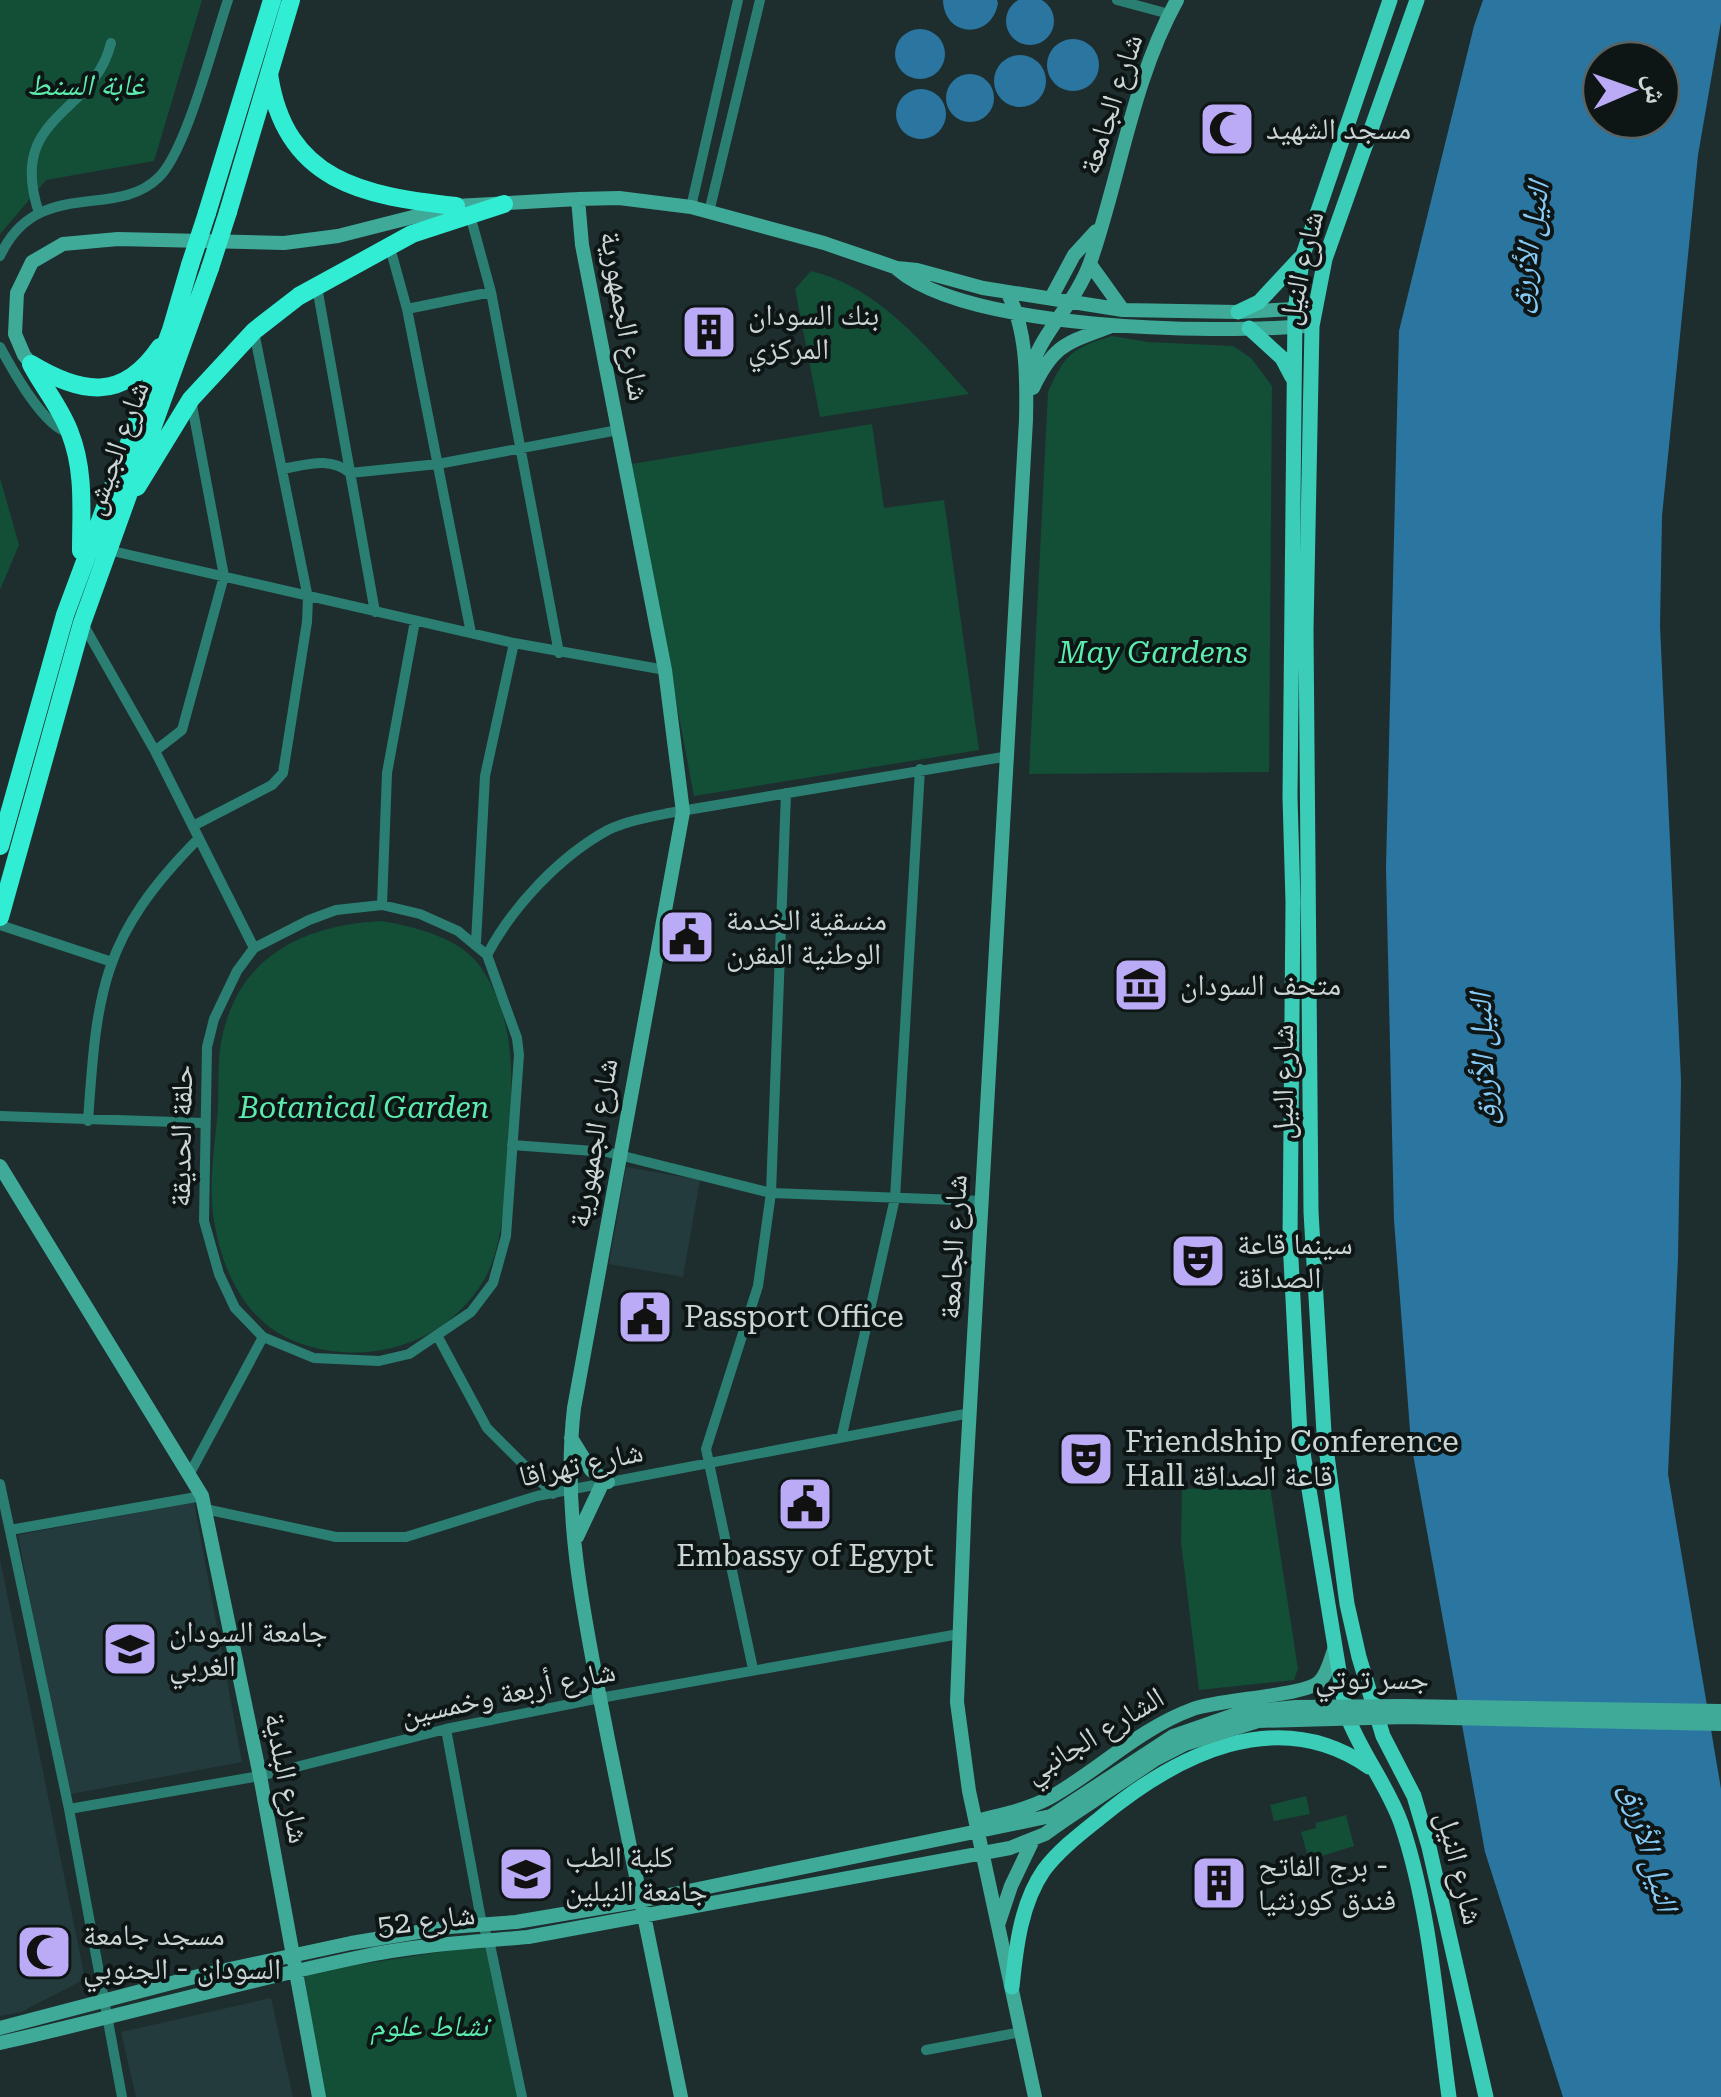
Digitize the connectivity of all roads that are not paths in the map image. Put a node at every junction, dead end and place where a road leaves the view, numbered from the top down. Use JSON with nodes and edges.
{"nodes":[{"id":1,"x":228,"y":0,"type":"edge"},
{"id":2,"x":272,"y":0,"type":"edge"},
{"id":3,"x":291,"y":0,"type":"edge"},
{"id":4,"x":738,"y":0,"type":"edge"},
{"id":5,"x":760,"y":0,"type":"edge"},
{"id":6,"x":1116,"y":0,"type":"edge"},
{"id":7,"x":1390,"y":0,"type":"edge"},
{"id":8,"x":1417,"y":0,"type":"edge"},
{"id":9,"x":1173,"y":7,"type":"edge"},
{"id":10,"x":111,"y":43,"type":"dead end"},
{"id":11,"x":269,"y":74,"type":"junction"},
{"id":12,"x":1348,"y":123,"type":"junction"},
{"id":13,"x":1371,"y":130,"type":"junction"},
{"id":14,"x":578,"y":199,"type":"junction"},
{"id":15,"x":504,"y":204,"type":"joint"},
{"id":16,"x":692,"y":207,"type":"junction"},
{"id":17,"x":463,"y":210,"type":"junction"},
{"id":18,"x":709,"y":212,"type":"junction"},
{"id":19,"x":39,"y":213,"type":"junction"},
{"id":20,"x":1100,"y":226,"type":"junction"},
{"id":21,"x":389,"y":244,"type":"junction"},
{"id":22,"x":1303,"y":255,"type":"junction"},
{"id":23,"x":0,"y":256,"type":"edge"},
{"id":24,"x":1090,"y":264,"type":"junction"},
{"id":25,"x":896,"y":268,"type":"junction"},
{"id":26,"x":316,"y":286,"type":"junction"},
{"id":27,"x":490,"y":292,"type":"junction"},
{"id":28,"x":1006,"y":292,"type":"junction"},
{"id":29,"x":1051,"y":298,"type":"junction"},
{"id":30,"x":1073,"y":301,"type":"junction"},
{"id":31,"x":1314,"y":308,"type":"junction"},
{"id":32,"x":407,"y":309,"type":"junction"},
{"id":33,"x":1123,"y":310,"type":"junction"},
{"id":34,"x":1295,"y":310,"type":"junction"},
{"id":35,"x":1017,"y":312,"type":"junction"},
{"id":36,"x":1238,"y":312,"type":"junction"},
{"id":37,"x":1060,"y":320,"type":"junction"},
{"id":38,"x":1113,"y":326,"type":"junction"},
{"id":39,"x":1312,"y":326,"type":"junction"},
{"id":40,"x":1249,"y":328,"type":"junction"},
{"id":41,"x":1294,"y":328,"type":"junction"},
{"id":42,"x":171,"y":330,"type":"junction"},
{"id":43,"x":254,"y":332,"type":"junction"},
{"id":44,"x":0,"y":348,"type":"edge"},
{"id":45,"x":31,"y":364,"type":"junction"},
{"id":46,"x":1294,"y":380,"type":"junction"},
{"id":47,"x":1026,"y":398,"type":"junction"},
{"id":48,"x":190,"y":399,"type":"junction"},
{"id":49,"x":618,"y":430,"type":"junction"},
{"id":50,"x":70,"y":432,"type":"junction"},
{"id":51,"x":522,"y":449,"type":"junction"},
{"id":52,"x":1301,"y":459,"type":"junction"},
{"id":53,"x":438,"y":464,"type":"junction"},
{"id":54,"x":282,"y":468,"type":"junction"},
{"id":55,"x":350,"y":474,"type":"junction"},
{"id":56,"x":122,"y":510,"type":"junction"},
{"id":57,"x":108,"y":550,"type":"junction"},
{"id":58,"x":82,"y":566,"type":"junction"},
{"id":59,"x":224,"y":576,"type":"junction"},
{"id":60,"x":308,"y":598,"type":"junction"},
{"id":61,"x":375,"y":612,"type":"junction"},
{"id":62,"x":415,"y":620,"type":"junction"},
{"id":63,"x":82,"y":624,"type":"junction"},
{"id":64,"x":471,"y":633,"type":"junction"},
{"id":65,"x":514,"y":643,"type":"junction"},
{"id":66,"x":559,"y":652,"type":"junction"},
{"id":67,"x":665,"y":670,"type":"junction"},
{"id":68,"x":155,"y":750,"type":"junction"},
{"id":69,"x":1009,"y":756,"type":"junction"},
{"id":70,"x":920,"y":769,"type":"junction"},
{"id":71,"x":786,"y":793,"type":"junction"},
{"id":72,"x":683,"y":812,"type":"junction"},
{"id":73,"x":193,"y":826,"type":"junction"},
{"id":74,"x":199,"y":838,"type":"junction"},
{"id":75,"x":0,"y":846,"type":"edge"},
{"id":76,"x":382,"y":906,"type":"junction"},
{"id":77,"x":0,"y":917,"type":"edge"},
{"id":78,"x":0,"y":925,"type":"edge"},
{"id":79,"x":476,"y":942,"type":"junction"},
{"id":80,"x":254,"y":948,"type":"junction"},
{"id":81,"x":487,"y":955,"type":"junction"},
{"id":82,"x":109,"y":961,"type":"junction"},
{"id":83,"x":1310,"y":992,"type":"junction"},
{"id":84,"x":1293,"y":994,"type":"junction"},
{"id":85,"x":0,"y":1116,"type":"edge"},
{"id":86,"x":88,"y":1120,"type":"junction"},
{"id":87,"x":204,"y":1122,"type":"junction"},
{"id":88,"x":512,"y":1145,"type":"junction"},
{"id":89,"x":619,"y":1156,"type":"junction"},
{"id":90,"x":1311,"y":1164,"type":"junction"},
{"id":91,"x":0,"y":1166,"type":"edge"},
{"id":92,"x":1290,"y":1166,"type":"junction"},
{"id":93,"x":771,"y":1193,"type":"junction"},
{"id":94,"x":895,"y":1198,"type":"junction"},
{"id":95,"x":983,"y":1201,"type":"junction"},
{"id":96,"x":438,"y":1336,"type":"junction"},
{"id":97,"x":263,"y":1337,"type":"junction"},
{"id":98,"x":970,"y":1413,"type":"junction"},
{"id":99,"x":1324,"y":1434,"type":"junction"},
{"id":100,"x":842,"y":1435,"type":"junction"},
{"id":101,"x":1300,"y":1436,"type":"junction"},
{"id":102,"x":570,"y":1438,"type":"junction"},
{"id":103,"x":710,"y":1462,"type":"junction"},
{"id":104,"x":189,"y":1475,"type":"junction"},
{"id":105,"x":605,"y":1483,"type":"junction"},
{"id":106,"x":0,"y":1484,"type":"edge"},
{"id":107,"x":571,"y":1490,"type":"junction"},
{"id":108,"x":553,"y":1494,"type":"junction"},
{"id":109,"x":204,"y":1503,"type":"junction"},
{"id":110,"x":10,"y":1530,"type":"junction"},
{"id":111,"x":575,"y":1542,"type":"junction"},
{"id":112,"x":959,"y":1634,"type":"junction"},
{"id":113,"x":1335,"y":1646,"type":"junction"},
{"id":114,"x":753,"y":1669,"type":"junction"},
{"id":115,"x":600,"y":1698,"type":"junction"},
{"id":116,"x":1721,"y":1711,"type":"edge"},
{"id":117,"x":1721,"y":1724,"type":"edge"},
{"id":118,"x":446,"y":1730,"type":"junction"},
{"id":119,"x":1378,"y":1773,"type":"junction"},
{"id":120,"x":260,"y":1776,"type":"junction"},
{"id":121,"x":69,"y":1809,"type":"junction"},
{"id":122,"x":1055,"y":1820,"type":"junction"},
{"id":123,"x":977,"y":1826,"type":"junction"},
{"id":124,"x":1039,"y":1837,"type":"junction"},
{"id":125,"x":982,"y":1851,"type":"junction"},
{"id":126,"x":1062,"y":1851,"type":"junction"},
{"id":127,"x":640,"y":1900,"type":"junction"},
{"id":128,"x":644,"y":1916,"type":"junction"},
{"id":129,"x":482,"y":1925,"type":"junction"},
{"id":130,"x":998,"y":1926,"type":"junction"},
{"id":131,"x":489,"y":1940,"type":"junction"},
{"id":132,"x":292,"y":1956,"type":"junction"},
{"id":133,"x":296,"y":1972,"type":"junction"},
{"id":134,"x":1012,"y":1986,"type":"junction"},
{"id":135,"x":105,"y":2008,"type":"junction"},
{"id":136,"x":0,"y":2028,"type":"edge"},
{"id":137,"x":1021,"y":2032,"type":"junction"},
{"id":138,"x":0,"y":2044,"type":"edge"},
{"id":139,"x":926,"y":2050,"type":"dead end"},
{"id":140,"x":122,"y":2097,"type":"edge"},
{"id":141,"x":319,"y":2097,"type":"edge"},
{"id":142,"x":522,"y":2097,"type":"edge"},
{"id":143,"x":680,"y":2097,"type":"edge"},
{"id":144,"x":1035,"y":2097,"type":"edge"},
{"id":145,"x":1449,"y":2097,"type":"edge"},
{"id":146,"x":1486,"y":2097,"type":"edge"}],
"edges":[{"from":1,"to":19,"type":"street"},
{"from":2,"to":42,"type":"highway","name":"شارع الجيش","bridge":true},
{"from":3,"to":11,"type":"highway","name":"شارع الجيش"},
{"from":4,"to":16,"type":"street"},
{"from":5,"to":18,"type":"street"},
{"from":6,"to":9,"type":"street"},
{"from":7,"to":12,"type":"main road","name":"شارع النيل"},
{"from":8,"to":13,"type":"main road","name":"شارع النيل"},
{"from":9,"to":20,"type":"main road","name":"شارع الجامعة"},
{"from":10,"to":19,"type":"street"},
{"from":11,"to":17,"type":"highway"},
{"from":11,"to":56,"type":"highway","name":"شارع الجيش","bridge":true},
{"from":12,"to":13,"type":"main road"},
{"from":12,"to":22,"type":"main road","name":"شارع النيل"},
{"from":13,"to":31,"type":"main road","name":"شارع النيل"},
{"from":14,"to":15,"type":"main road"},
{"from":14,"to":16,"type":"main road"},
{"from":14,"to":49,"type":"main road","name":"شارع الجمهورية"},
{"from":15,"to":17,"type":"highway"},
{"from":16,"to":18,"type":"main road"},
{"from":17,"to":21,"type":"highway"},
{"from":17,"to":27,"type":"street"},
{"from":17,"to":45,"type":"main road"},
{"from":18,"to":25,"type":"main road"},
{"from":19,"to":23,"type":"street"},
{"from":20,"to":24,"type":"main road","name":"شارع الجامعة"},
{"from":20,"to":29,"type":"main road","name":"شارع الجامعة"},
{"from":21,"to":26,"type":"highway"},
{"from":21,"to":32,"type":"street"},
{"from":22,"to":34,"type":"main road","name":"شارع النيل"},
{"from":22,"to":36,"type":"main road"},
{"from":24,"to":30,"type":"main road","name":"شارع الجامعة"},
{"from":24,"to":33,"type":"main road"},
{"from":25,"to":28,"type":"main road"},
{"from":25,"to":35,"type":"main road"},
{"from":26,"to":43,"type":"highway"},
{"from":26,"to":55,"type":"street"},
{"from":27,"to":32,"type":"street"},
{"from":27,"to":51,"type":"street"},
{"from":28,"to":29,"type":"main road"},
{"from":28,"to":35,"type":"main road","name":"شارع الجامعة"},
{"from":29,"to":30,"type":"main road"},
{"from":30,"to":33,"type":"main road"},
{"from":30,"to":37,"type":"main road","name":"شارع الجامعة"},
{"from":31,"to":34,"type":"main road"},
{"from":31,"to":39,"type":"main road","name":"شارع النيل"},
{"from":32,"to":53,"type":"street"},
{"from":33,"to":36,"type":"main road"},
{"from":34,"to":36,"type":"main road"},
{"from":34,"to":41,"type":"main road","name":"شارع النيل"},
{"from":35,"to":37,"type":"main road"},
{"from":35,"to":47,"type":"main road","name":"شارع الجامعة"},
{"from":37,"to":38,"type":"main road"},
{"from":37,"to":47,"type":"main road","name":"شارع الجامعة"},
{"from":38,"to":40,"type":"main road"},
{"from":38,"to":47,"type":"main road"},
{"from":39,"to":41,"type":"main road"},
{"from":39,"to":52,"type":"main road","name":"شارع النيل"},
{"from":40,"to":41,"type":"main road"},
{"from":40,"to":46,"type":"main road"},
{"from":41,"to":46,"type":"main road","name":"شارع النيل"},
{"from":42,"to":45,"type":"highway"},
{"from":42,"to":58,"type":"highway","name":"شارع الجيش"},
{"from":43,"to":48,"type":"highway"},
{"from":43,"to":54,"type":"street"},
{"from":44,"to":50,"type":"street"},
{"from":45,"to":50,"type":"highway"},
{"from":46,"to":52,"type":"main road","name":"شارع النيل"},
{"from":47,"to":69,"type":"main road","name":"شارع الجامعة"},
{"from":48,"to":56,"type":"highway"},
{"from":48,"to":59,"type":"street"},
{"from":49,"to":51,"type":"street"},
{"from":49,"to":67,"type":"main road","name":"شارع الجمهورية"},
{"from":50,"to":58,"type":"highway"},
{"from":51,"to":53,"type":"street"},
{"from":51,"to":66,"type":"street"},
{"from":52,"to":83,"type":"main road","name":"شارع النيل"},
{"from":52,"to":84,"type":"main road","name":"شارع النيل"},
{"from":53,"to":55,"type":"street"},
{"from":53,"to":64,"type":"street"},
{"from":54,"to":55,"type":"street"},
{"from":54,"to":60,"type":"street"},
{"from":55,"to":61,"type":"street"},
{"from":56,"to":57,"type":"highway","name":"شارع الجيش"},
{"from":57,"to":59,"type":"street"},
{"from":57,"to":63,"type":"highway","name":"شارع الجيش"},
{"from":58,"to":75,"type":"highway","name":"شارع الجيش"},
{"from":59,"to":60,"type":"street"},
{"from":59,"to":68,"type":"street"},
{"from":60,"to":61,"type":"street"},
{"from":60,"to":73,"type":"street"},
{"from":61,"to":62,"type":"street"},
{"from":62,"to":64,"type":"street"},
{"from":62,"to":76,"type":"street"},
{"from":63,"to":68,"type":"street"},
{"from":63,"to":77,"type":"highway","name":"شارع الجيش"},
{"from":64,"to":65,"type":"street"},
{"from":65,"to":66,"type":"street"},
{"from":65,"to":79,"type":"street"},
{"from":66,"to":67,"type":"street"},
{"from":67,"to":72,"type":"main road","name":"شارع الجمهورية"},
{"from":68,"to":73,"type":"street"},
{"from":69,"to":70,"type":"street"},
{"from":69,"to":95,"type":"main road","name":"شارع الجامعة"},
{"from":70,"to":71,"type":"street"},
{"from":70,"to":94,"type":"street"},
{"from":71,"to":72,"type":"street"},
{"from":71,"to":93,"type":"street"},
{"from":72,"to":81,"type":"street"},
{"from":72,"to":89,"type":"main road","name":"شارع الجمهورية"},
{"from":73,"to":74,"type":"street"},
{"from":74,"to":80,"type":"street"},
{"from":74,"to":82,"type":"street"},
{"from":76,"to":79,"type":"street","name":"حلقة الحديقة"},
{"from":76,"to":80,"type":"street","name":"حلقة الحديقة"},
{"from":78,"to":82,"type":"street"},
{"from":79,"to":81,"type":"street","name":"حلقة الحديقة"},
{"from":80,"to":87,"type":"street","name":"حلقة الحديقة"},
{"from":81,"to":88,"type":"street","name":"حلقة الحديقة"},
{"from":82,"to":86,"type":"street"},
{"from":83,"to":84,"type":"main road"},
{"from":83,"to":90,"type":"main road","name":"شارع النيل"},
{"from":84,"to":92,"type":"main road","name":"شارع النيل"},
{"from":85,"to":86,"type":"street"},
{"from":86,"to":87,"type":"street"},
{"from":87,"to":97,"type":"street","name":"حلقة الحديقة"},
{"from":88,"to":89,"type":"street"},
{"from":88,"to":96,"type":"street","name":"حلقة الحديقة"},
{"from":89,"to":93,"type":"street"},
{"from":89,"to":102,"type":"main road","name":"شارع الجمهورية"},
{"from":90,"to":92,"type":"main road"},
{"from":90,"to":99,"type":"main road","name":"شارع النيل"},
{"from":91,"to":104,"type":"main road","name":"شارع البلدية"},
{"from":92,"to":101,"type":"main road","name":"شارع النيل"},
{"from":93,"to":94,"type":"street"},
{"from":93,"to":103,"type":"street"},
{"from":94,"to":95,"type":"street"},
{"from":94,"to":100,"type":"street"},
{"from":95,"to":98,"type":"main road","name":"شارع الجامعة"},
{"from":96,"to":97,"type":"street","name":"حلقة الحديقة"},
{"from":96,"to":108,"type":"street"},
{"from":97,"to":104,"type":"street"},
{"from":98,"to":100,"type":"street","name":"شارع تهراقا"},
{"from":98,"to":112,"type":"main road","name":"شارع الجامعة"},
{"from":99,"to":101,"type":"main road"},
{"from":99,"to":146,"type":"main road","name":"شارع النيل"},
{"from":100,"to":103,"type":"street","name":"شارع تهراقا"},
{"from":101,"to":113,"type":"main road","name":"شارع النيل"},
{"from":102,"to":105,"type":"main road"},
{"from":102,"to":107,"type":"main road","name":"شارع الجمهورية"},
{"from":103,"to":105,"type":"street","name":"شارع تهراقا"},
{"from":103,"to":114,"type":"street"},
{"from":104,"to":109,"type":"main road","name":"شارع البلدية"},
{"from":105,"to":107,"type":"street","name":"شارع تهراقا"},
{"from":105,"to":111,"type":"main road"},
{"from":106,"to":110,"type":"street"},
{"from":107,"to":108,"type":"street","name":"شارع تهراقا"},
{"from":107,"to":111,"type":"main road","name":"شارع الجمهورية"},
{"from":108,"to":109,"type":"street","name":"شارع تهراقا"},
{"from":109,"to":110,"type":"street","name":"شارع تهراقا"},
{"from":109,"to":120,"type":"main road","name":"شارع البلدية"},
{"from":110,"to":121,"type":"street"},
{"from":111,"to":115,"type":"main road","name":"شارع الجمهورية"},
{"from":112,"to":114,"type":"street","name":"شارع أربعة وخمسين"},
{"from":112,"to":123,"type":"main road","name":"شارع الجامعة"},
{"from":113,"to":119,"type":"main road","name":"شارع النيل"},
{"from":113,"to":123,"type":"main road","name":"الشارع الجانبي"},
{"from":114,"to":115,"type":"street","name":"شارع أربعة وخمسين"},
{"from":115,"to":118,"type":"street","name":"شارع أربعة وخمسين"},
{"from":115,"to":127,"type":"main road","name":"شارع الجمهورية"},
{"from":116,"to":122,"type":"main road","name":"جسر توتي","bridge":true},
{"from":117,"to":122,"type":"main road","name":"جسر توتي","bridge":true},
{"from":118,"to":120,"type":"street","name":"شارع أربعة وخمسين"},
{"from":118,"to":129,"type":"street"},
{"from":119,"to":126,"type":"main road"},
{"from":119,"to":145,"type":"main road","name":"شارع النيل"},
{"from":120,"to":121,"type":"street","name":"شارع أربعة وخمسين"},
{"from":120,"to":132,"type":"main road","name":"شارع البلدية"},
{"from":121,"to":135,"type":"street"},
{"from":122,"to":123,"type":"main road"},
{"from":122,"to":124,"type":"main road"},
{"from":123,"to":125,"type":"main road","name":"شارع الجامعة"},
{"from":123,"to":127,"type":"main road","name":"شارع 52"},
{"from":124,"to":125,"type":"main road","name":"شارع 52"},
{"from":124,"to":126,"type":"main road"},
{"from":124,"to":130,"type":"main road"},
{"from":125,"to":128,"type":"main road","name":"شارع 52"},
{"from":125,"to":130,"type":"main road","name":"شارع الجامعة"},
{"from":126,"to":134,"type":"main road"},
{"from":127,"to":128,"type":"main road","name":"شارع الجمهورية"},
{"from":127,"to":129,"type":"main road","name":"شارع 52"},
{"from":128,"to":131,"type":"main road","name":"شارع 52"},
{"from":128,"to":143,"type":"main road","name":"شارع الجمهورية"},
{"from":129,"to":131,"type":"street"},
{"from":129,"to":132,"type":"main road","name":"شارع 52"},
{"from":130,"to":134,"type":"main road","name":"شارع الجامعة"},
{"from":131,"to":133,"type":"main road","name":"شارع 52"},
{"from":131,"to":142,"type":"street"},
{"from":132,"to":133,"type":"main road","name":"شارع البلدية"},
{"from":132,"to":135,"type":"main road","name":"شارع 52"},
{"from":133,"to":135,"type":"main road","name":"شارع 52"},
{"from":133,"to":141,"type":"main road","name":"شارع البلدية"},
{"from":134,"to":137,"type":"main road","name":"شارع الجامعة"},
{"from":135,"to":136,"type":"main road","name":"شارع 52"},
{"from":135,"to":138,"type":"main road","name":"شارع 52"},
{"from":135,"to":140,"type":"street"},
{"from":137,"to":139,"type":"street"},
{"from":137,"to":144,"type":"main road","name":"شارع الجامعة"}]}
